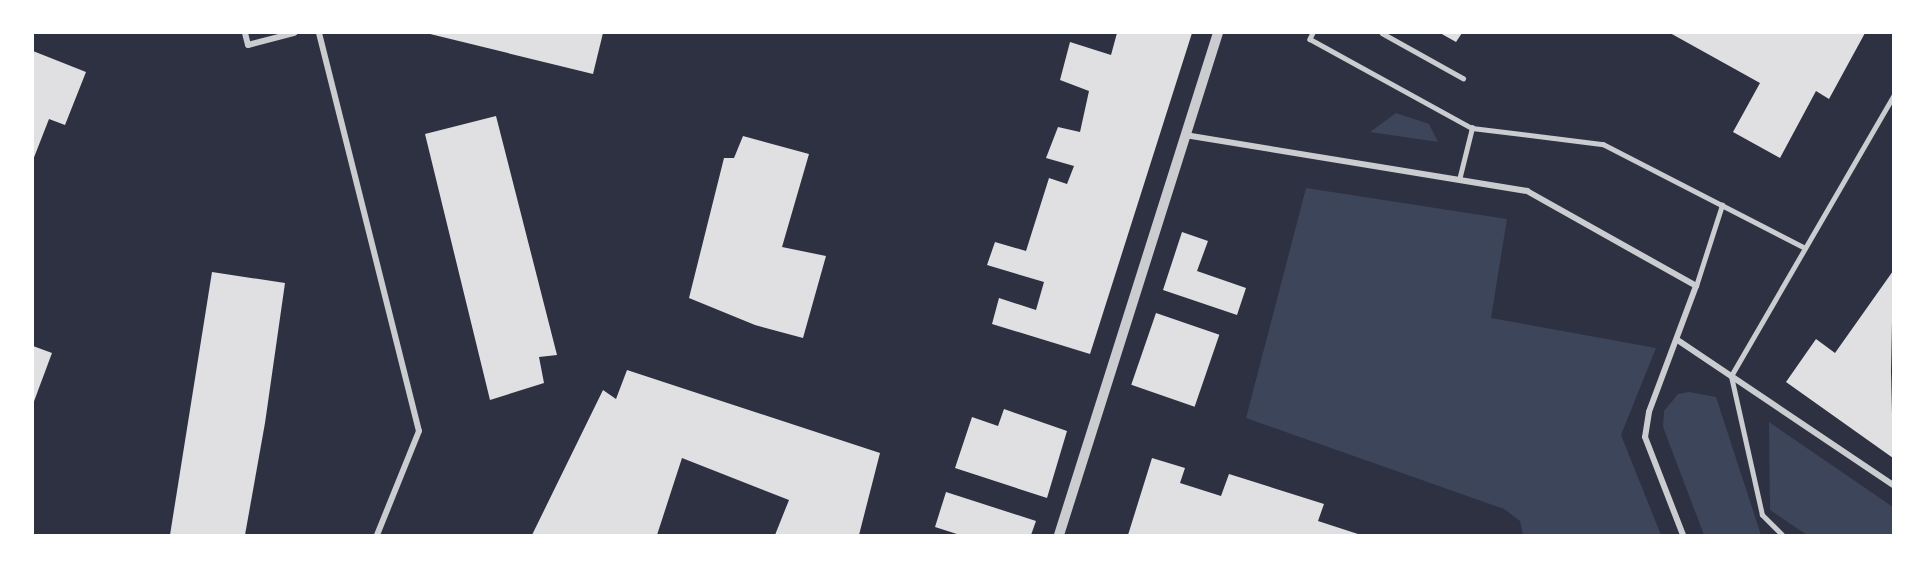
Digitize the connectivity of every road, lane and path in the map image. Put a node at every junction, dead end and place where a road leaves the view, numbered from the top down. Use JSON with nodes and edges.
{"nodes":[{"id":1,"x":245,"y":33,"type":"edge"},
{"id":2,"x":294,"y":33,"type":"edge"},
{"id":3,"x":319,"y":33,"type":"edge"},
{"id":4,"x":1218,"y":33,"type":"edge"},
{"id":5,"x":1313,"y":33,"type":"edge"},
{"id":6,"x":1382,"y":33,"type":"edge"},
{"id":7,"x":1463,"y":78,"type":"dead end"},
{"id":8,"x":1893,"y":96,"type":"edge"},
{"id":9,"x":1472,"y":128,"type":"junction"},
{"id":10,"x":1184,"y":135,"type":"junction"},
{"id":11,"x":1459,"y":180,"type":"junction"},
{"id":12,"x":1722,"y":205,"type":"junction"},
{"id":13,"x":1805,"y":248,"type":"junction"},
{"id":14,"x":1696,"y":286,"type":"junction"},
{"id":15,"x":1679,"y":341,"type":"junction"},
{"id":16,"x":1731,"y":376,"type":"junction"},
{"id":17,"x":1893,"y":485,"type":"edge"},
{"id":18,"x":377,"y":535,"type":"edge"},
{"id":19,"x":1059,"y":535,"type":"edge"},
{"id":20,"x":1683,"y":535,"type":"edge"},
{"id":21,"x":1782,"y":535,"type":"edge"}],
"edges":[{"from":1,"to":2,"type":"street"},
{"from":3,"to":18,"type":"street"},
{"from":4,"to":10,"type":"street"},
{"from":5,"to":9,"type":"lane"},
{"from":6,"to":7,"type":"lane"},
{"from":8,"to":13,"type":"lane"},
{"from":9,"to":11,"type":"lane"},
{"from":9,"to":12,"type":"lane"},
{"from":10,"to":11,"type":"street"},
{"from":10,"to":19,"type":"street"},
{"from":11,"to":14,"type":"street"},
{"from":12,"to":13,"type":"lane"},
{"from":12,"to":14,"type":"lane"},
{"from":13,"to":16,"type":"lane"},
{"from":14,"to":15,"type":"street"},
{"from":15,"to":16,"type":"street"},
{"from":15,"to":20,"type":"street"},
{"from":16,"to":17,"type":"street"},
{"from":16,"to":21,"type":"lane"}]}
